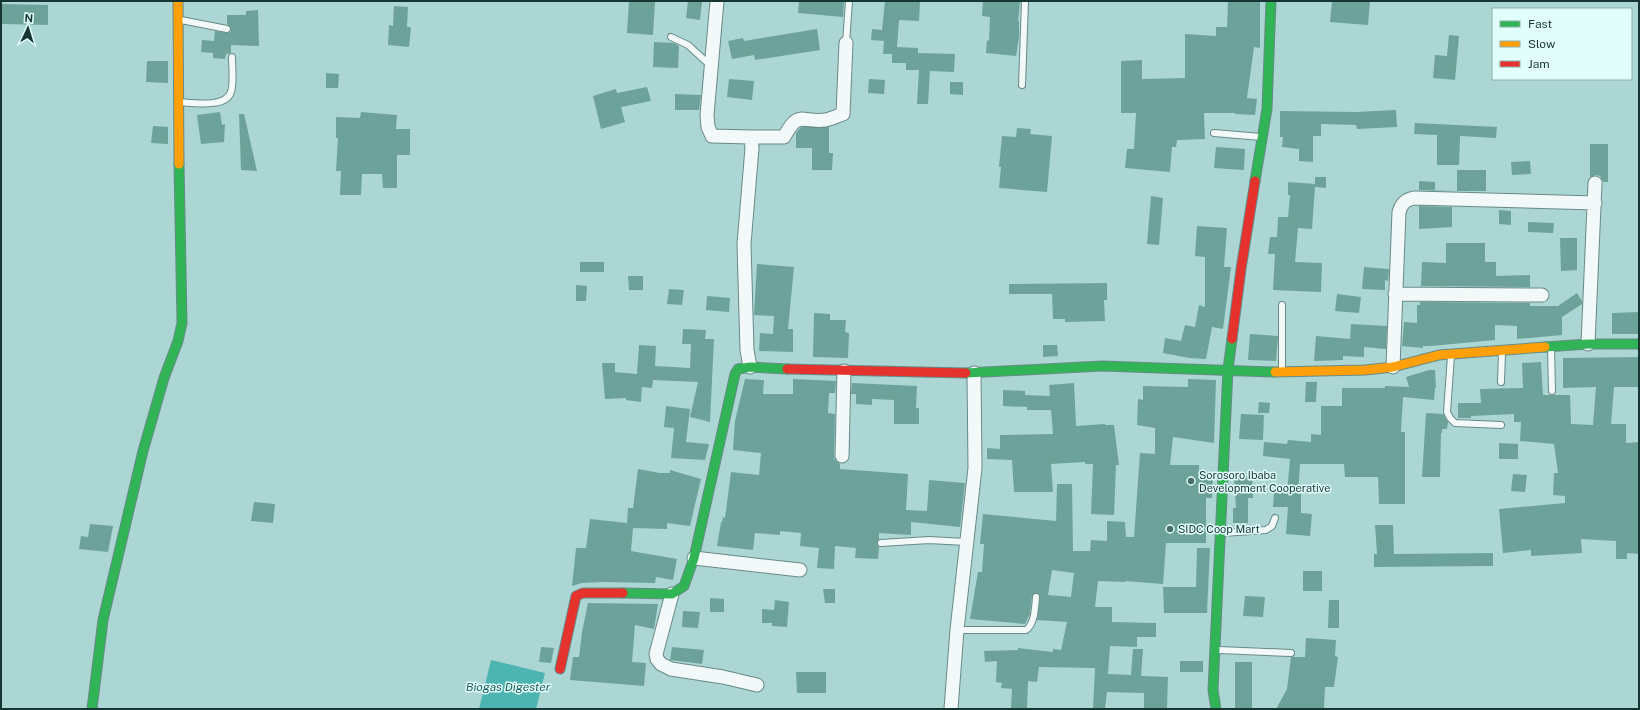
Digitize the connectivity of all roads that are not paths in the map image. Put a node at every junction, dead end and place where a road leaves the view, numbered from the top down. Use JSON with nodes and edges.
{"nodes":[{"id":1,"x":178,"y":1,"type":"edge"},
{"id":2,"x":717,"y":1,"type":"edge"},
{"id":3,"x":849,"y":1,"type":"edge"},
{"id":4,"x":1025,"y":1,"type":"edge"},
{"id":5,"x":1272,"y":1,"type":"edge"},
{"id":6,"x":179,"y":20,"type":"junction"},
{"id":7,"x":227,"y":29,"type":"dead end"},
{"id":8,"x":671,"y":37,"type":"dead end"},
{"id":9,"x":846,"y":43,"type":"joint"},
{"id":10,"x":232,"y":57,"type":"dead end"},
{"id":11,"x":711,"y":66,"type":"junction"},
{"id":12,"x":1022,"y":85,"type":"dead end"},
{"id":13,"x":179,"y":102,"type":"junction"},
{"id":14,"x":1214,"y":133,"type":"dead end"},
{"id":15,"x":751,"y":137,"type":"junction"},
{"id":16,"x":1262,"y":138,"type":"junction"},
{"id":17,"x":1595,"y":183,"type":"dead end"},
{"id":18,"x":1595,"y":203,"type":"junction"},
{"id":19,"x":1396,"y":294,"type":"junction"},
{"id":20,"x":1542,"y":295,"type":"dead end"},
{"id":21,"x":1282,"y":305,"type":"dead end"},
{"id":22,"x":1588,"y":344,"type":"junction"},
{"id":23,"x":1639,"y":344,"type":"edge"},
{"id":24,"x":1551,"y":346,"type":"junction"},
{"id":25,"x":1502,"y":350,"type":"junction"},
{"id":26,"x":1451,"y":354,"type":"junction"},
{"id":27,"x":750,"y":367,"type":"junction"},
{"id":28,"x":1393,"y":367,"type":"junction"},
{"id":29,"x":1228,"y":369,"type":"junction"},
{"id":30,"x":844,"y":371,"type":"junction"},
{"id":31,"x":1282,"y":372,"type":"junction"},
{"id":32,"x":974,"y":373,"type":"junction"},
{"id":33,"x":1501,"y":382,"type":"dead end"},
{"id":34,"x":1552,"y":391,"type":"dead end"},
{"id":35,"x":1501,"y":425,"type":"dead end"},
{"id":36,"x":842,"y":456,"type":"dead end"},
{"id":37,"x":1276,"y":518,"type":"dead end"},
{"id":38,"x":1220,"y":534,"type":"junction"},
{"id":39,"x":966,"y":542,"type":"junction"},
{"id":40,"x":881,"y":543,"type":"dead end"},
{"id":41,"x":694,"y":558,"type":"junction"},
{"id":42,"x":800,"y":570,"type":"dead end"},
{"id":43,"x":672,"y":594,"type":"junction"},
{"id":44,"x":1036,"y":597,"type":"dead end"},
{"id":45,"x":957,"y":630,"type":"junction"},
{"id":46,"x":1216,"y":650,"type":"junction"},
{"id":47,"x":1291,"y":653,"type":"dead end"},
{"id":48,"x":560,"y":669,"type":"dead end"},
{"id":49,"x":757,"y":685,"type":"dead end"},
{"id":50,"x":92,"y":709,"type":"edge"},
{"id":51,"x":951,"y":709,"type":"edge"},
{"id":52,"x":1216,"y":709,"type":"edge"}],
"edges":[{"from":1,"to":6,"type":"street"},
{"from":2,"to":11,"type":"street"},
{"from":3,"to":9,"type":"lane"},
{"from":4,"to":12,"type":"lane"},
{"from":5,"to":16,"type":"street"},
{"from":6,"to":7,"type":"lane"},
{"from":6,"to":13,"type":"street"},
{"from":8,"to":11,"type":"lane"},
{"from":9,"to":15,"type":"street"},
{"from":10,"to":13,"type":"lane"},
{"from":11,"to":15,"type":"street"},
{"from":13,"to":50,"type":"street"},
{"from":14,"to":16,"type":"lane"},
{"from":15,"to":27,"type":"street"},
{"from":16,"to":29,"type":"street"},
{"from":17,"to":18,"type":"street"},
{"from":18,"to":19,"type":"street"},
{"from":18,"to":22,"type":"street"},
{"from":19,"to":20,"type":"street"},
{"from":19,"to":28,"type":"street"},
{"from":21,"to":31,"type":"lane"},
{"from":22,"to":23,"type":"street"},
{"from":22,"to":24,"type":"street"},
{"from":24,"to":25,"type":"street"},
{"from":24,"to":34,"type":"lane"},
{"from":25,"to":26,"type":"street"},
{"from":25,"to":33,"type":"lane"},
{"from":26,"to":28,"type":"street"},
{"from":26,"to":35,"type":"lane"},
{"from":27,"to":30,"type":"street"},
{"from":27,"to":41,"type":"street"},
{"from":28,"to":31,"type":"street"},
{"from":29,"to":31,"type":"street"},
{"from":29,"to":32,"type":"street"},
{"from":29,"to":38,"type":"street"},
{"from":30,"to":32,"type":"street"},
{"from":30,"to":36,"type":"street"},
{"from":32,"to":39,"type":"street"},
{"from":37,"to":38,"type":"lane"},
{"from":38,"to":46,"type":"street"},
{"from":39,"to":40,"type":"lane"},
{"from":39,"to":45,"type":"street"},
{"from":41,"to":42,"type":"street"},
{"from":41,"to":43,"type":"street"},
{"from":43,"to":48,"type":"street"},
{"from":43,"to":49,"type":"street"},
{"from":44,"to":45,"type":"lane"},
{"from":45,"to":51,"type":"street"},
{"from":46,"to":47,"type":"lane"},
{"from":46,"to":52,"type":"street"}]}
